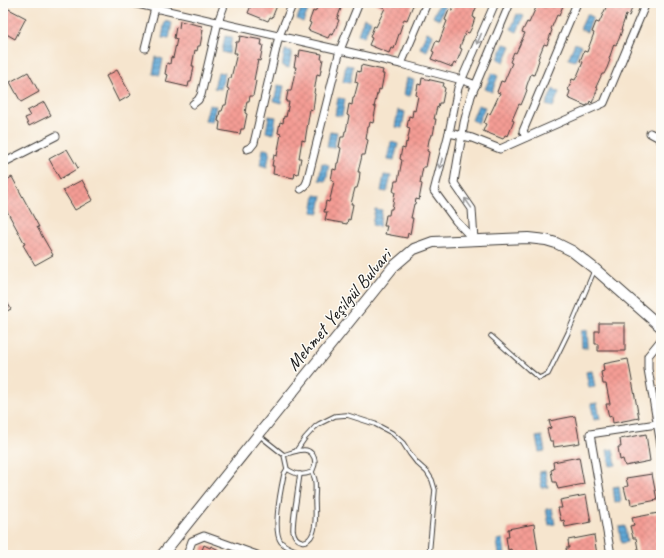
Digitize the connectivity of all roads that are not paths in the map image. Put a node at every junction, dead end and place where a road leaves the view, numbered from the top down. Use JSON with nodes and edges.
{"nodes":[{"id":1,"x":133,"y":3,"type":"edge"},
{"id":2,"x":225,"y":3,"type":"edge"},
{"id":3,"x":293,"y":3,"type":"edge"},
{"id":4,"x":359,"y":3,"type":"edge"},
{"id":5,"x":427,"y":3,"type":"edge"},
{"id":6,"x":495,"y":3,"type":"edge"},
{"id":7,"x":510,"y":3,"type":"edge"},
{"id":8,"x":577,"y":3,"type":"edge"},
{"id":9,"x":646,"y":3,"type":"edge"},
{"id":10,"x":156,"y":5,"type":"edge"},
{"id":11,"x":218,"y":22,"type":"junction"},
{"id":12,"x":279,"y":36,"type":"junction"},
{"id":13,"x":145,"y":48,"type":"dead end"},
{"id":14,"x":340,"y":50,"type":"junction"},
{"id":15,"x":401,"y":64,"type":"junction"},
{"id":16,"x":462,"y":80,"type":"junction"},
{"id":17,"x":476,"y":85,"type":"junction"},
{"id":18,"x":457,"y":91,"type":"junction"},
{"id":19,"x":471,"y":96,"type":"junction"},
{"id":20,"x":193,"y":104,"type":"dead end"},
{"id":21,"x":448,"y":133,"type":"junction"},
{"id":22,"x":650,"y":133,"type":"dead end"},
{"id":23,"x":56,"y":136,"type":"dead end"},
{"id":24,"x":463,"y":136,"type":"junction"},
{"id":25,"x":526,"y":138,"type":"junction"},
{"id":26,"x":661,"y":138,"type":"edge"},
{"id":27,"x":247,"y":149,"type":"dead end"},
{"id":28,"x":3,"y":163,"type":"edge"},
{"id":29,"x":301,"y":189,"type":"dead end"},
{"id":30,"x":474,"y":240,"type":"junction"},
{"id":31,"x":595,"y":269,"type":"junction"},
{"id":32,"x":661,"y":326,"type":"edge"},
{"id":33,"x":491,"y":336,"type":"dead end"},
{"id":34,"x":661,"y":340,"type":"edge"},
{"id":35,"x":657,"y":424,"type":"junction"},
{"id":36,"x":258,"y":435,"type":"junction"},
{"id":37,"x":661,"y":445,"type":"edge"},
{"id":38,"x":296,"y":451,"type":"junction"},
{"id":39,"x":284,"y":455,"type":"junction"},
{"id":40,"x":287,"y":468,"type":"junction"},
{"id":41,"x":312,"y":472,"type":"junction"},
{"id":42,"x":300,"y":474,"type":"junction"},
{"id":43,"x":162,"y":555,"type":"edge"},
{"id":44,"x":187,"y":555,"type":"edge"},
{"id":45,"x":256,"y":555,"type":"edge"},
{"id":46,"x":310,"y":555,"type":"edge"},
{"id":47,"x":429,"y":555,"type":"edge"},
{"id":48,"x":611,"y":555,"type":"edge"}],
"edges":[{"from":1,"to":10,"type":"street"},
{"from":2,"to":11,"type":"street"},
{"from":3,"to":12,"type":"street"},
{"from":4,"to":14,"type":"street"},
{"from":5,"to":15,"type":"street"},
{"from":6,"to":16,"type":"street","one_way":true},
{"from":7,"to":17,"type":"street"},
{"from":8,"to":25,"type":"street"},
{"from":9,"to":25,"type":"street"},
{"from":10,"to":11,"type":"street"},
{"from":10,"to":13,"type":"street"},
{"from":11,"to":12,"type":"street"},
{"from":11,"to":20,"type":"street"},
{"from":12,"to":14,"type":"street"},
{"from":12,"to":27,"type":"street"},
{"from":14,"to":15,"type":"street"},
{"from":14,"to":29,"type":"street"},
{"from":15,"to":16,"type":"street"},
{"from":16,"to":17,"type":"street"},
{"from":16,"to":18,"type":"street"},
{"from":17,"to":19,"type":"street"},
{"from":18,"to":19,"type":"street"},
{"from":18,"to":21,"type":"street"},
{"from":19,"to":24,"type":"street"},
{"from":21,"to":24,"type":"street"},
{"from":21,"to":30,"type":"street","one_way":true},
{"from":22,"to":26,"type":"street"},
{"from":23,"to":28,"type":"street"},
{"from":24,"to":25,"type":"street"},
{"from":30,"to":24,"type":"street","one_way":true},
{"from":30,"to":31,"type":"main road","name":"Mehmet Yeşilgül Bulvari"},
{"from":30,"to":36,"type":"main road","name":"Mehmet Yeşilgül Bulvari"},
{"from":31,"to":32,"type":"main road","name":"Mehmet Yeşilgül Bulvari"},
{"from":31,"to":33,"type":"lane"},
{"from":34,"to":35,"type":"street"},
{"from":35,"to":37,"type":"street"},
{"from":35,"to":48,"type":"street"},
{"from":36,"to":39,"type":"lane"},
{"from":36,"to":43,"type":"main road","name":"Mehmet Yeşilgül Bulvari"},
{"from":38,"to":39,"type":"lane"},
{"from":38,"to":41,"type":"lane"},
{"from":38,"to":47,"type":"lane"},
{"from":39,"to":40,"type":"lane"},
{"from":40,"to":42,"type":"lane"},
{"from":40,"to":46,"type":"lane"},
{"from":41,"to":42,"type":"lane"},
{"from":41,"to":42,"type":"lane"},
{"from":44,"to":45,"type":"street"}]}
